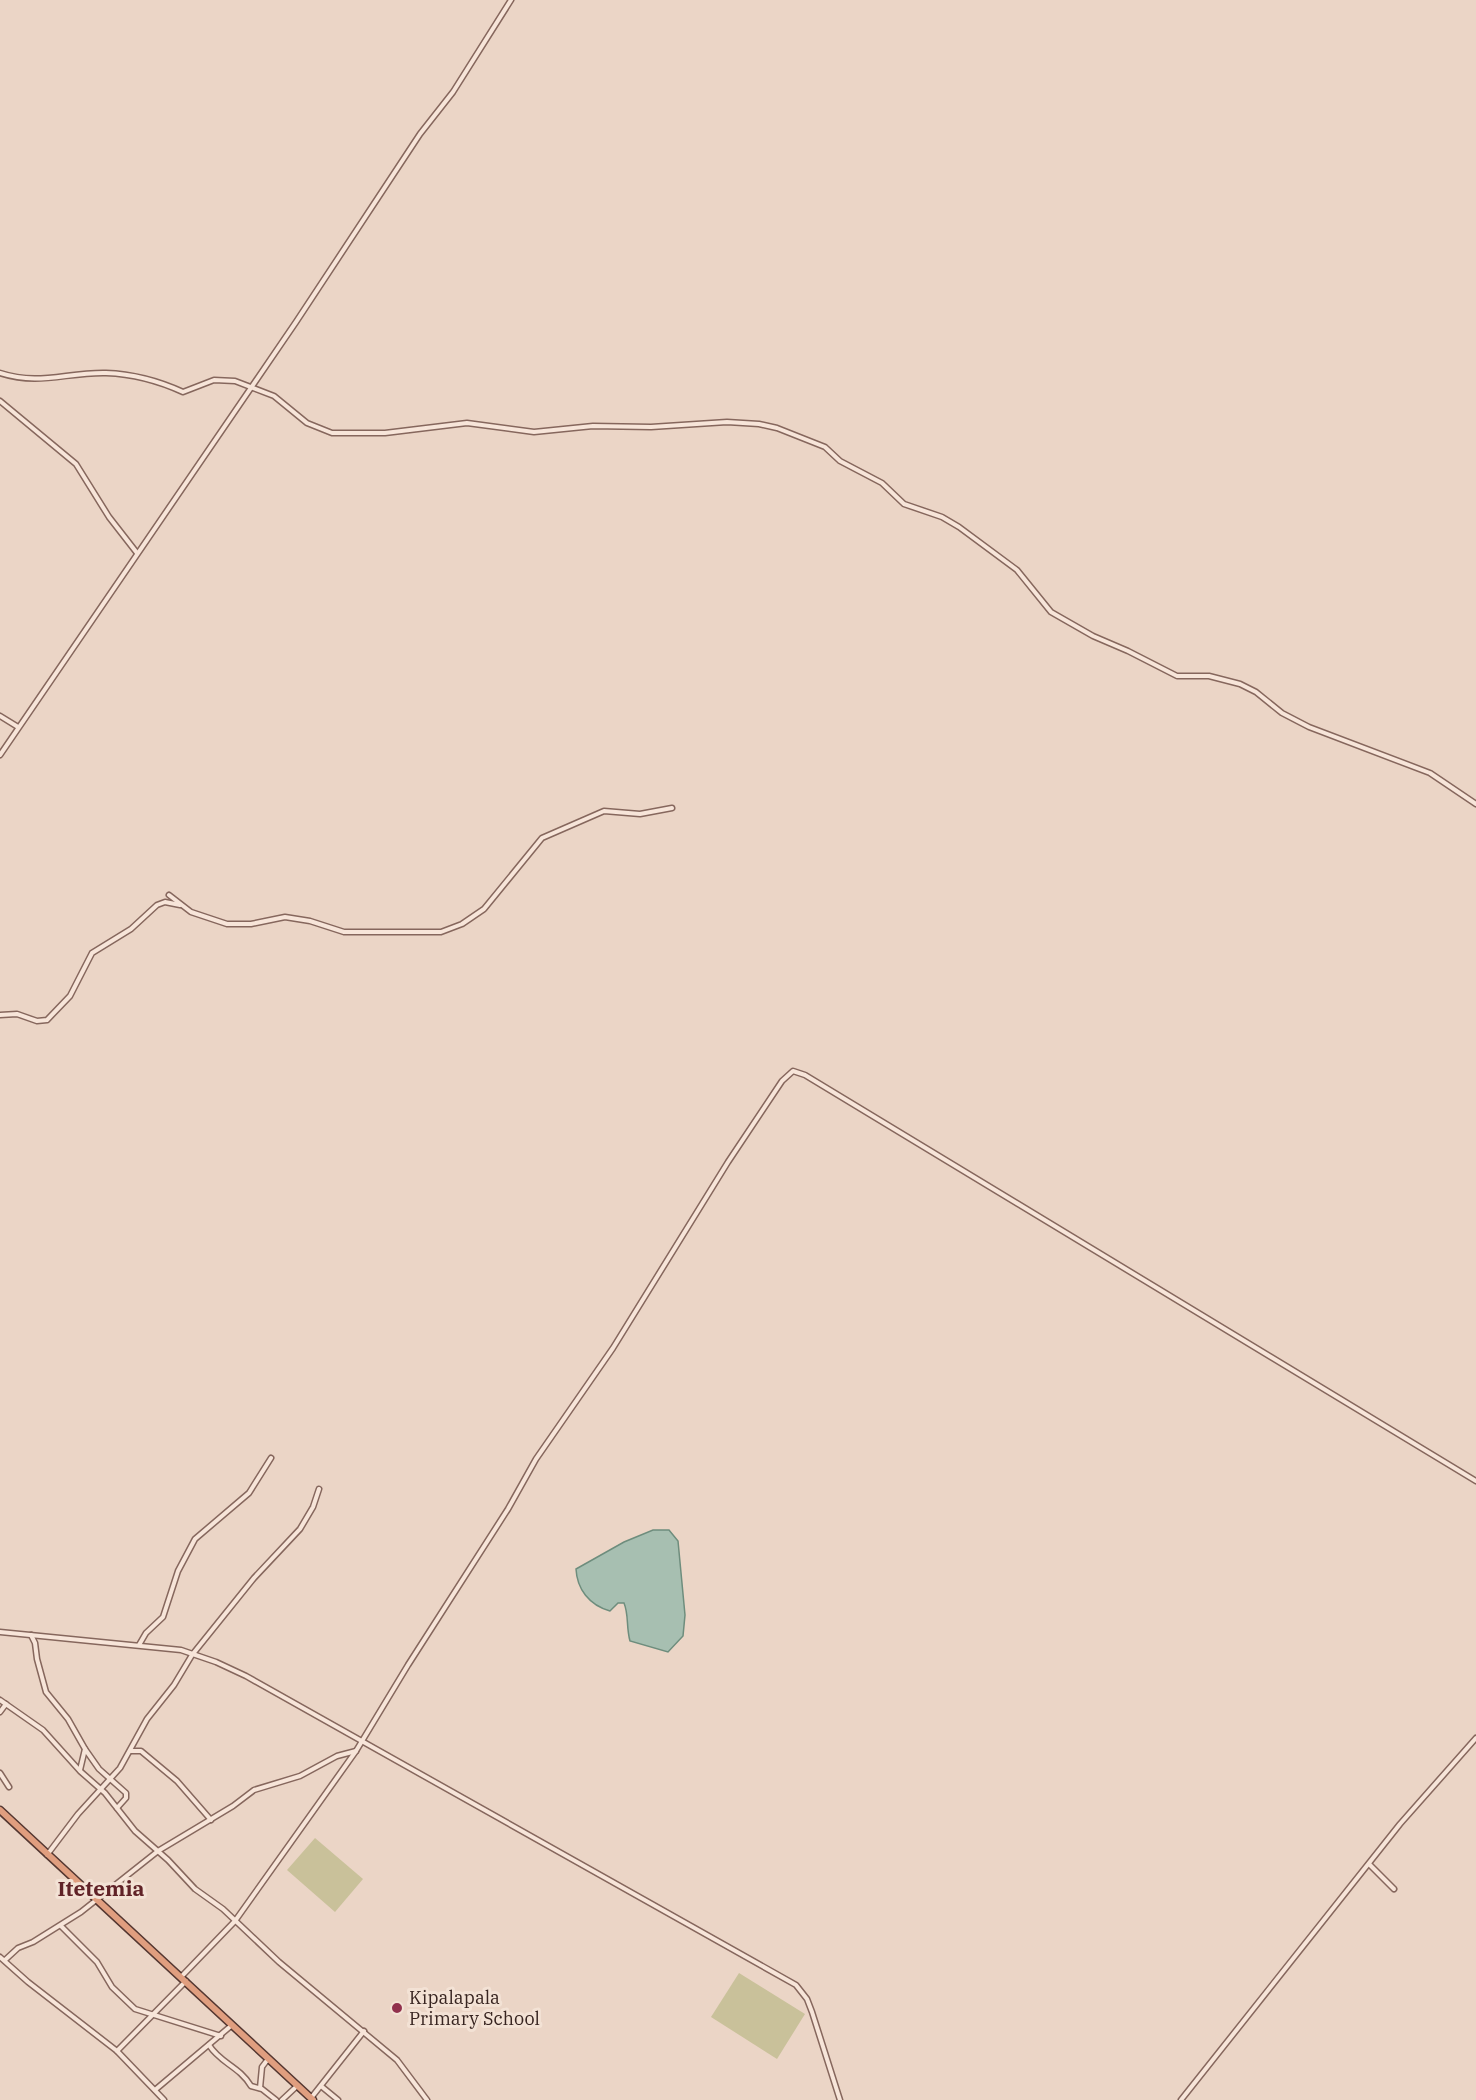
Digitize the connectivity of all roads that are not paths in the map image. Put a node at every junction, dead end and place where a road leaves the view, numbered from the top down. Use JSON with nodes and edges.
{"nodes":[{"id":1,"x":511,"y":0,"type":"edge"},
{"id":2,"x":0,"y":373,"type":"edge"},
{"id":3,"x":251,"y":388,"type":"junction"},
{"id":4,"x":0,"y":401,"type":"edge"},
{"id":5,"x":138,"y":553,"type":"junction"},
{"id":6,"x":0,"y":716,"type":"edge"},
{"id":7,"x":18,"y":727,"type":"junction"},
{"id":8,"x":0,"y":755,"type":"edge"},
{"id":9,"x":1476,"y":804,"type":"edge"},
{"id":10,"x":672,"y":808,"type":"dead end"},
{"id":11,"x":170,"y":895,"type":"dead end"},
{"id":12,"x":181,"y":905,"type":"junction"},
{"id":13,"x":0,"y":1015,"type":"edge"},
{"id":14,"x":271,"y":1458,"type":"dead end"},
{"id":15,"x":1476,"y":1481,"type":"edge"},
{"id":16,"x":319,"y":1489,"type":"dead end"},
{"id":17,"x":0,"y":1632,"type":"edge"},
{"id":18,"x":30,"y":1634,"type":"junction"},
{"id":19,"x":139,"y":1645,"type":"junction"},
{"id":20,"x":192,"y":1655,"type":"junction"},
{"id":21,"x":0,"y":1700,"type":"edge"},
{"id":22,"x":6,"y":1704,"type":"junction"},
{"id":23,"x":0,"y":1712,"type":"edge"},
{"id":24,"x":1476,"y":1737,"type":"edge"},
{"id":25,"x":361,"y":1742,"type":"junction"},
{"id":26,"x":85,"y":1749,"type":"junction"},
{"id":27,"x":131,"y":1751,"type":"junction"},
{"id":28,"x":357,"y":1751,"type":"junction"},
{"id":29,"x":80,"y":1771,"type":"junction"},
{"id":30,"x":0,"y":1773,"type":"edge"},
{"id":31,"x":112,"y":1778,"type":"junction"},
{"id":32,"x":9,"y":1787,"type":"dead end"},
{"id":33,"x":101,"y":1789,"type":"junction"},
{"id":34,"x":117,"y":1808,"type":"junction"},
{"id":35,"x":0,"y":1810,"type":"edge"},
{"id":36,"x":212,"y":1820,"type":"junction"},
{"id":37,"x":158,"y":1851,"type":"junction"},
{"id":38,"x":48,"y":1855,"type":"junction"},
{"id":39,"x":1369,"y":1864,"type":"junction"},
{"id":40,"x":1394,"y":1889,"type":"dead end"},
{"id":41,"x":97,"y":1900,"type":"junction"},
{"id":42,"x":236,"y":1921,"type":"junction"},
{"id":43,"x":61,"y":1926,"type":"junction"},
{"id":44,"x":0,"y":1957,"type":"edge"},
{"id":45,"x":5,"y":1960,"type":"junction"},
{"id":46,"x":184,"y":1979,"type":"junction"},
{"id":47,"x":153,"y":2014,"type":"junction"},
{"id":48,"x":233,"y":2024,"type":"junction"},
{"id":49,"x":364,"y":2031,"type":"junction"},
{"id":50,"x":221,"y":2036,"type":"junction"},
{"id":51,"x":209,"y":2045,"type":"junction"},
{"id":52,"x":117,"y":2051,"type":"junction"},
{"id":53,"x":268,"y":2059,"type":"junction"},
{"id":54,"x":297,"y":2086,"type":"junction"},
{"id":55,"x":321,"y":2086,"type":"junction"},
{"id":56,"x":260,"y":2088,"type":"junction"},
{"id":57,"x":155,"y":2090,"type":"junction"},
{"id":58,"x":312,"y":2099,"type":"edge"},
{"id":59,"x":164,"y":2100,"type":"edge"},
{"id":60,"x":276,"y":2100,"type":"edge"},
{"id":61,"x":282,"y":2100,"type":"edge"},
{"id":62,"x":338,"y":2100,"type":"edge"},
{"id":63,"x":427,"y":2100,"type":"edge"},
{"id":64,"x":840,"y":2100,"type":"edge"},
{"id":65,"x":1181,"y":2100,"type":"edge"}],
"edges":[{"from":1,"to":3,"type":"street"},
{"from":2,"to":3,"type":"street"},
{"from":3,"to":5,"type":"street"},
{"from":3,"to":9,"type":"street"},
{"from":4,"to":5,"type":"street"},
{"from":5,"to":7,"type":"street"},
{"from":6,"to":7,"type":"street"},
{"from":7,"to":8,"type":"street"},
{"from":10,"to":12,"type":"street"},
{"from":11,"to":12,"type":"street"},
{"from":12,"to":13,"type":"street"},
{"from":14,"to":19,"type":"street"},
{"from":15,"to":25,"type":"street"},
{"from":16,"to":20,"type":"street"},
{"from":17,"to":18,"type":"street"},
{"from":18,"to":19,"type":"street"},
{"from":18,"to":26,"type":"street"},
{"from":19,"to":20,"type":"street"},
{"from":20,"to":25,"type":"street"},
{"from":20,"to":27,"type":"street"},
{"from":21,"to":22,"type":"street"},
{"from":22,"to":23,"type":"street"},
{"from":22,"to":29,"type":"street"},
{"from":24,"to":39,"type":"street"},
{"from":25,"to":28,"type":"street"},
{"from":25,"to":64,"type":"street"},
{"from":26,"to":29,"type":"street"},
{"from":26,"to":31,"type":"street"},
{"from":27,"to":31,"type":"street"},
{"from":27,"to":36,"type":"street"},
{"from":28,"to":36,"type":"street"},
{"from":28,"to":42,"type":"street"},
{"from":29,"to":33,"type":"street"},
{"from":30,"to":32,"type":"street"},
{"from":31,"to":33,"type":"street"},
{"from":31,"to":34,"type":"street"},
{"from":33,"to":34,"type":"street"},
{"from":33,"to":38,"type":"street"},
{"from":34,"to":37,"type":"street"},
{"from":35,"to":38,"type":"highway"},
{"from":36,"to":37,"type":"street"},
{"from":37,"to":41,"type":"street"},
{"from":37,"to":42,"type":"street"},
{"from":38,"to":41,"type":"highway"},
{"from":39,"to":40,"type":"street"},
{"from":39,"to":65,"type":"street"},
{"from":41,"to":43,"type":"street"},
{"from":41,"to":46,"type":"highway"},
{"from":42,"to":46,"type":"street"},
{"from":42,"to":49,"type":"street"},
{"from":43,"to":45,"type":"street"},
{"from":43,"to":47,"type":"street"},
{"from":44,"to":45,"type":"street"},
{"from":45,"to":52,"type":"street"},
{"from":46,"to":47,"type":"street"},
{"from":46,"to":48,"type":"highway"},
{"from":47,"to":50,"type":"street"},
{"from":47,"to":52,"type":"street"},
{"from":48,"to":50,"type":"street"},
{"from":48,"to":53,"type":"highway"},
{"from":49,"to":55,"type":"street"},
{"from":49,"to":63,"type":"street"},
{"from":50,"to":51,"type":"street"},
{"from":51,"to":56,"type":"street"},
{"from":51,"to":57,"type":"street"},
{"from":52,"to":57,"type":"street"},
{"from":53,"to":54,"type":"highway"},
{"from":53,"to":56,"type":"street"},
{"from":54,"to":58,"type":"highway"},
{"from":54,"to":61,"type":"street"},
{"from":55,"to":58,"type":"street"},
{"from":55,"to":62,"type":"street"},
{"from":56,"to":60,"type":"street"},
{"from":57,"to":59,"type":"street"}]}
